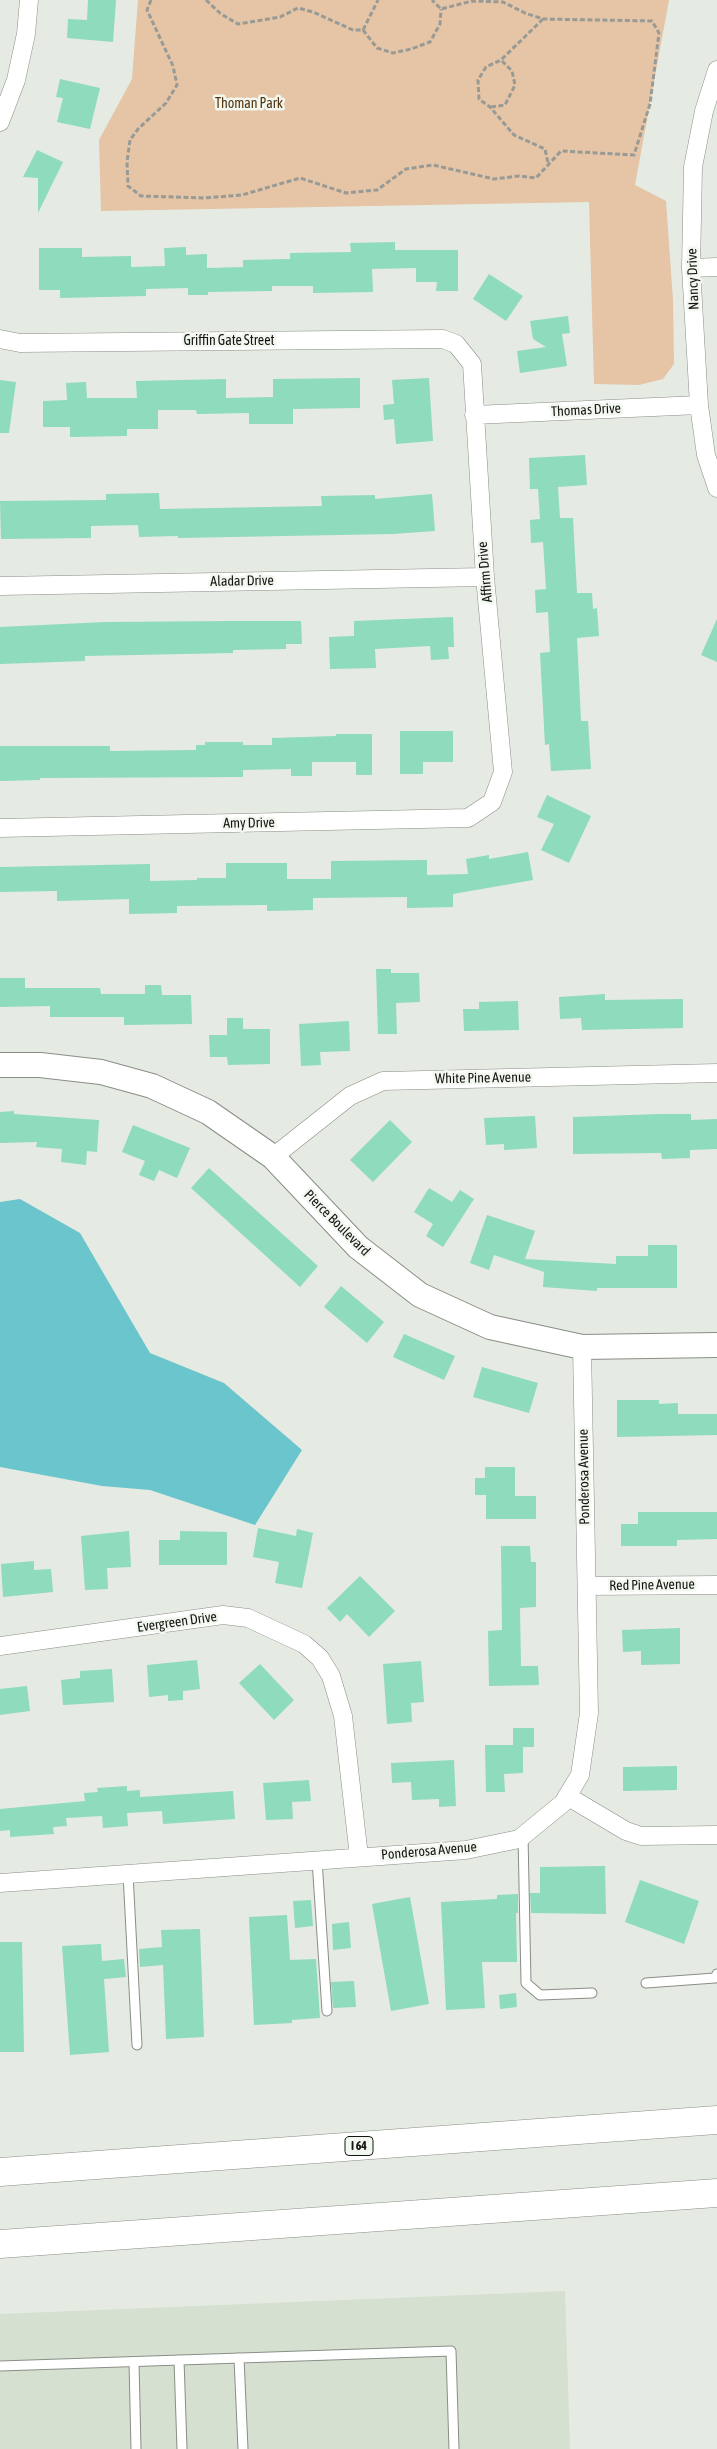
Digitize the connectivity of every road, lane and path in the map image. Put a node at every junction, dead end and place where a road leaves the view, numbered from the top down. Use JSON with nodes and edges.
{"nodes":[{"id":1,"x":29,"y":0,"type":"edge"},
{"id":2,"x":151,"y":0,"type":"edge"},
{"id":3,"x":206,"y":0,"type":"edge"},
{"id":4,"x":378,"y":0,"type":"edge"},
{"id":5,"x":432,"y":0,"type":"edge"},
{"id":6,"x":441,"y":10,"type":"junction"},
{"id":7,"x":543,"y":19,"type":"junction"},
{"id":8,"x":363,"y":30,"type":"junction"},
{"id":9,"x":501,"y":60,"type":"junction"},
{"id":10,"x":717,"y":70,"type":"edge"},
{"id":11,"x":490,"y":107,"type":"junction"},
{"id":12,"x":0,"y":122,"type":"edge"},
{"id":13,"x":548,"y":162,"type":"junction"},
{"id":14,"x":717,"y":267,"type":"edge"},
{"id":15,"x":691,"y":268,"type":"junction"},
{"id":16,"x":0,"y":339,"type":"edge"},
{"id":17,"x":456,"y":344,"type":"joint"},
{"id":18,"x":699,"y":405,"type":"junction"},
{"id":19,"x":474,"y":415,"type":"junction"},
{"id":20,"x":717,"y":488,"type":"edge"},
{"id":21,"x":484,"y":577,"type":"junction"},
{"id":22,"x":0,"y":586,"type":"edge"},
{"id":23,"x":492,"y":802,"type":"joint"},
{"id":24,"x":0,"y":828,"type":"edge"},
{"id":25,"x":0,"y":1065,"type":"edge"},
{"id":26,"x":717,"y":1073,"type":"edge"},
{"id":27,"x":273,"y":1157,"type":"junction"},
{"id":28,"x":717,"y":1345,"type":"edge"},
{"id":29,"x":582,"y":1347,"type":"junction"},
{"id":30,"x":717,"y":1584,"type":"edge"},
{"id":31,"x":586,"y":1586,"type":"junction"},
{"id":32,"x":0,"y":1646,"type":"edge"},
{"id":33,"x":567,"y":1796,"type":"junction"},
{"id":34,"x":523,"y":1835,"type":"junction"},
{"id":35,"x":717,"y":1835,"type":"edge"},
{"id":36,"x":359,"y":1857,"type":"junction"},
{"id":37,"x":317,"y":1860,"type":"junction"},
{"id":38,"x":128,"y":1874,"type":"junction"},
{"id":39,"x":0,"y":1883,"type":"edge"},
{"id":40,"x":717,"y":1974,"type":"edge"},
{"id":41,"x":646,"y":1983,"type":"dead end"},
{"id":42,"x":592,"y":1993,"type":"dead end"},
{"id":43,"x":327,"y":2011,"type":"dead end"},
{"id":44,"x":137,"y":2045,"type":"dead end"},
{"id":45,"x":717,"y":2120,"type":"edge"},
{"id":46,"x":0,"y":2172,"type":"edge"},
{"id":47,"x":717,"y":2193,"type":"edge"},
{"id":48,"x":0,"y":2244,"type":"edge"},
{"id":49,"x":240,"y":2358,"type":"junction"},
{"id":50,"x":179,"y":2360,"type":"junction"},
{"id":51,"x":134,"y":2362,"type":"junction"},
{"id":52,"x":0,"y":2366,"type":"edge"},
{"id":53,"x":136,"y":2449,"type":"edge"},
{"id":54,"x":182,"y":2449,"type":"edge"},
{"id":55,"x":243,"y":2449,"type":"edge"},
{"id":56,"x":454,"y":2449,"type":"edge"}],
"edges":[{"from":1,"to":12,"type":"street"},
{"from":2,"to":13,"type":"path"},
{"from":3,"to":8,"type":"path"},
{"from":4,"to":8,"type":"path"},
{"from":5,"to":6,"type":"path"},
{"from":6,"to":7,"type":"path"},
{"from":6,"to":8,"type":"path"},
{"from":7,"to":9,"type":"path"},
{"from":7,"to":13,"type":"path"},
{"from":9,"to":11,"type":"path"},
{"from":9,"to":11,"type":"path"},
{"from":10,"to":15,"type":"street","name":"Nancy Drive"},
{"from":11,"to":13,"type":"path"},
{"from":14,"to":15,"type":"street"},
{"from":15,"to":18,"type":"street","name":"Nancy Drive"},
{"from":16,"to":17,"type":"street","name":"Griffin Gate Street"},
{"from":17,"to":19,"type":"street","name":"Affirm Drive"},
{"from":18,"to":19,"type":"street","name":"Thomas Drive"},
{"from":18,"to":20,"type":"street","name":"Nancy Drive"},
{"from":19,"to":21,"type":"street","name":"Affirm Drive"},
{"from":21,"to":22,"type":"street","name":"Aladar Drive"},
{"from":21,"to":23,"type":"street","name":"Affirm Drive"},
{"from":23,"to":24,"type":"street","name":"Amy Drive"},
{"from":25,"to":27,"type":"street","name":"Pierce Boulevard"},
{"from":26,"to":27,"type":"street","name":"White Pine Avenue"},
{"from":27,"to":29,"type":"street","name":"Pierce Boulevard"},
{"from":28,"to":29,"type":"street","name":"Pierce Boulevard"},
{"from":29,"to":31,"type":"street","name":"Ponderosa Avenue"},
{"from":30,"to":31,"type":"street","name":"Red Pine Avenue"},
{"from":31,"to":33,"type":"street","name":"Ponderosa Avenue"},
{"from":32,"to":36,"type":"street","name":"Evergreen Drive"},
{"from":33,"to":34,"type":"street","name":"Ponderosa Avenue"},
{"from":33,"to":35,"type":"street"},
{"from":34,"to":36,"type":"street","name":"Ponderosa Avenue"},
{"from":34,"to":42,"type":"lane"},
{"from":36,"to":37,"type":"street","name":"Ponderosa Avenue"},
{"from":37,"to":38,"type":"street","name":"Ponderosa Avenue"},
{"from":37,"to":43,"type":"lane"},
{"from":38,"to":39,"type":"street","name":"Ponderosa Avenue"},
{"from":38,"to":44,"type":"lane"},
{"from":40,"to":41,"type":"lane"},
{"from":45,"to":46,"type":"highway","number":"I 64"},
{"from":47,"to":48,"type":"highway"},
{"from":49,"to":50,"type":"lane"},
{"from":49,"to":55,"type":"lane"},
{"from":49,"to":56,"type":"lane"},
{"from":50,"to":51,"type":"lane"},
{"from":50,"to":54,"type":"lane"},
{"from":51,"to":52,"type":"lane"},
{"from":51,"to":53,"type":"lane"}]}
